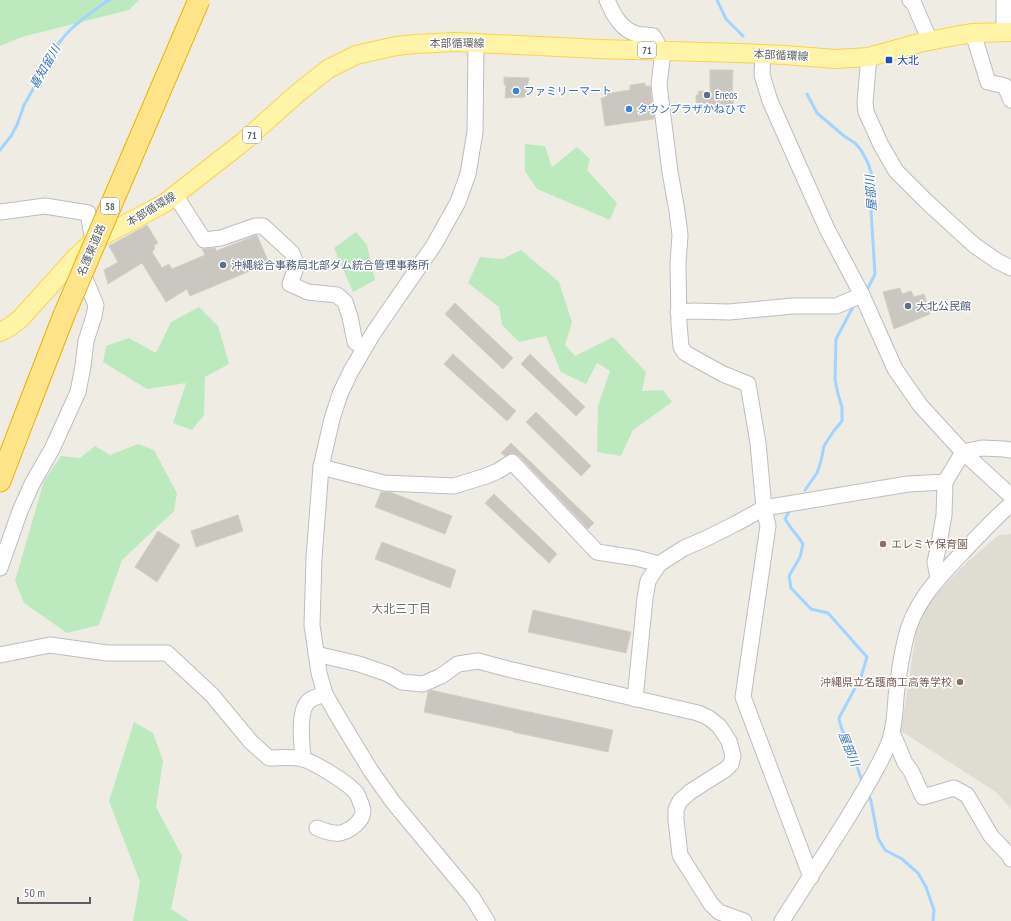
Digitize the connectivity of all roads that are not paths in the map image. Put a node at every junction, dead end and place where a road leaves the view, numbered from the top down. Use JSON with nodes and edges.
{"nodes":[{"id":1,"x":199,"y":0,"type":"edge"},
{"id":2,"x":607,"y":0,"type":"edge"},
{"id":3,"x":910,"y":0,"type":"edge"},
{"id":4,"x":1004,"y":0,"type":"edge"},
{"id":5,"x":1008,"y":32,"type":"edge"},
{"id":6,"x":973,"y":33,"type":"junction"},
{"id":7,"x":930,"y":41,"type":"junction"},
{"id":8,"x":476,"y":43,"type":"junction"},
{"id":9,"x":658,"y":51,"type":"junction"},
{"id":10,"x":762,"y":54,"type":"junction"},
{"id":11,"x":869,"y":57,"type":"junction"},
{"id":12,"x":1011,"y":100,"type":"edge"},
{"id":13,"x":176,"y":195,"type":"junction"},
{"id":14,"x":0,"y":212,"type":"edge"},
{"id":15,"x":94,"y":241,"type":"junction"},
{"id":16,"x":76,"y":257,"type":"junction"},
{"id":17,"x":1011,"y":268,"type":"edge"},
{"id":18,"x":862,"y":295,"type":"junction"},
{"id":19,"x":678,"y":312,"type":"junction"},
{"id":20,"x":0,"y":332,"type":"edge"},
{"id":21,"x":364,"y":348,"type":"junction"},
{"id":22,"x":1011,"y":450,"type":"edge"},
{"id":23,"x":963,"y":452,"type":"junction"},
{"id":24,"x":320,"y":467,"type":"junction"},
{"id":25,"x":0,"y":481,"type":"edge"},
{"id":26,"x":945,"y":482,"type":"junction"},
{"id":27,"x":1011,"y":496,"type":"edge"},
{"id":28,"x":1011,"y":504,"type":"edge"},
{"id":29,"x":764,"y":508,"type":"junction"},
{"id":30,"x":4,"y":541,"type":"edge"},
{"id":31,"x":659,"y":564,"type":"junction"},
{"id":32,"x":0,"y":568,"type":"edge"},
{"id":33,"x":938,"y":578,"type":"junction"},
{"id":34,"x":316,"y":654,"type":"junction"},
{"id":35,"x":0,"y":655,"type":"edge"},
{"id":36,"x":325,"y":694,"type":"junction"},
{"id":37,"x":636,"y":699,"type":"junction"},
{"id":38,"x":892,"y":732,"type":"junction"},
{"id":39,"x":303,"y":759,"type":"junction"},
{"id":40,"x":317,"y":828,"type":"dead end"},
{"id":41,"x":1011,"y":859,"type":"edge"},
{"id":42,"x":811,"y":877,"type":"junction"},
{"id":43,"x":487,"y":921,"type":"edge"},
{"id":44,"x":744,"y":921,"type":"edge"},
{"id":45,"x":782,"y":921,"type":"edge"}],
"edges":[{"from":1,"to":25,"type":"highway","name":"名護東道路","number":"58","bridge":true},
{"from":2,"to":9,"type":"street"},
{"from":3,"to":7,"type":"street"},
{"from":4,"to":5,"type":"street"},
{"from":5,"to":6,"type":"main road","name":"本部循環線","number":"71"},
{"from":6,"to":7,"type":"main road","name":"本部循環線","number":"71"},
{"from":6,"to":12,"type":"street"},
{"from":7,"to":11,"type":"main road","name":"本部循環線","number":"71"},
{"from":8,"to":9,"type":"main road","name":"本部循環線","number":"71"},
{"from":8,"to":13,"type":"main road","name":"本部循環線","number":"71"},
{"from":8,"to":21,"type":"street"},
{"from":9,"to":10,"type":"main road","name":"本部循環線","number":"71"},
{"from":9,"to":19,"type":"street"},
{"from":10,"to":11,"type":"main road","name":"本部循環線","number":"71"},
{"from":10,"to":18,"type":"street"},
{"from":11,"to":17,"type":"street"},
{"from":13,"to":15,"type":"main road","name":"本部循環線","number":"71"},
{"from":13,"to":21,"type":"street"},
{"from":14,"to":15,"type":"street"},
{"from":15,"to":16,"type":"main road","name":"本部循環線","number":"71"},
{"from":16,"to":20,"type":"main road","name":"本部循環線","number":"71"},
{"from":16,"to":30,"type":"street"},
{"from":18,"to":19,"type":"street"},
{"from":18,"to":23,"type":"street"},
{"from":19,"to":29,"type":"street"},
{"from":21,"to":24,"type":"street"},
{"from":22,"to":23,"type":"street"},
{"from":23,"to":26,"type":"street"},
{"from":23,"to":27,"type":"street"},
{"from":24,"to":31,"type":"street"},
{"from":24,"to":34,"type":"street"},
{"from":26,"to":29,"type":"street"},
{"from":26,"to":33,"type":"street"},
{"from":28,"to":33,"type":"street"},
{"from":29,"to":31,"type":"street"},
{"from":29,"to":42,"type":"street"},
{"from":30,"to":32,"type":"street"},
{"from":31,"to":37,"type":"street"},
{"from":33,"to":38,"type":"street"},
{"from":34,"to":36,"type":"street"},
{"from":34,"to":37,"type":"street"},
{"from":35,"to":39,"type":"street"},
{"from":36,"to":39,"type":"street"},
{"from":36,"to":43,"type":"street"},
{"from":37,"to":44,"type":"street"},
{"from":38,"to":41,"type":"street"},
{"from":38,"to":42,"type":"street"},
{"from":39,"to":40,"type":"street"},
{"from":42,"to":45,"type":"street"}]}
